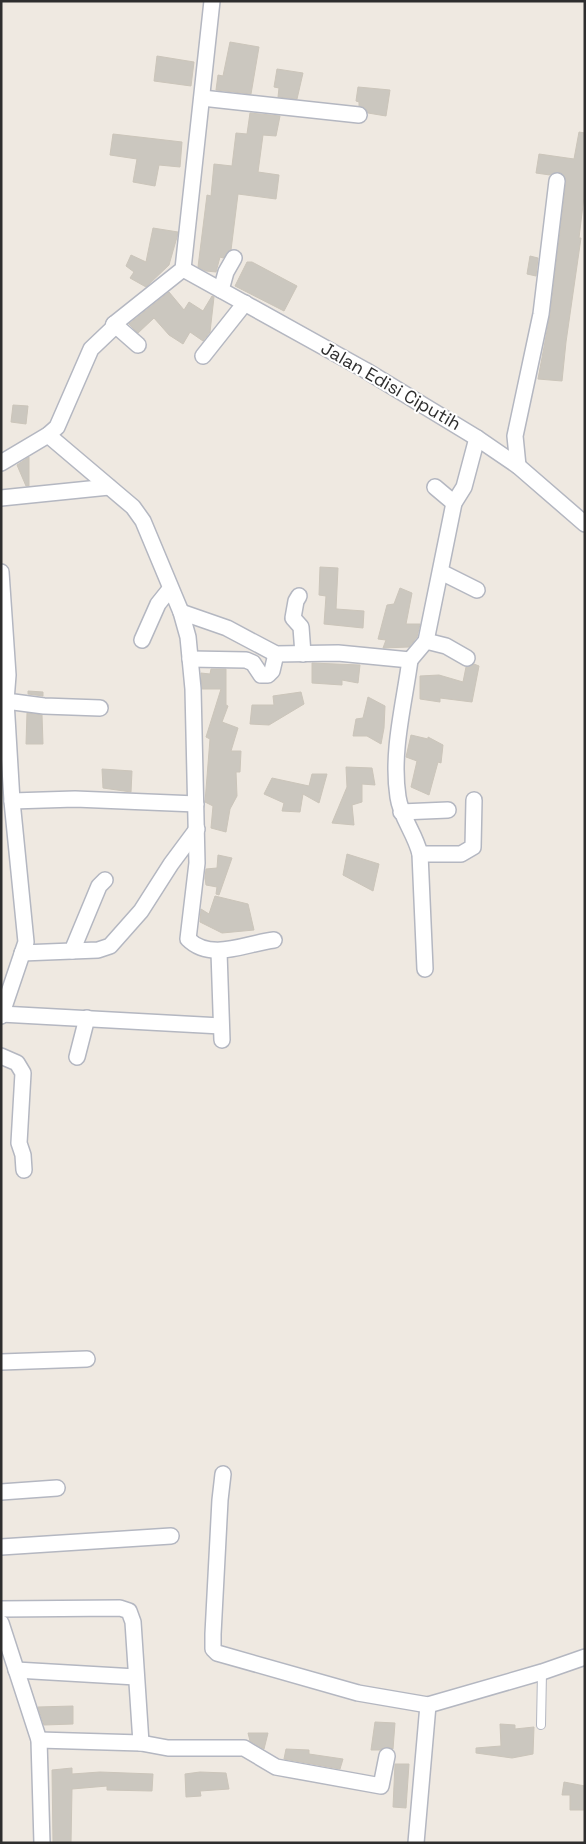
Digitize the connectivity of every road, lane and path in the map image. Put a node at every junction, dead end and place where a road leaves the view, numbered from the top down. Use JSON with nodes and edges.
{"nodes":[{"id":1,"x":212,"y":1,"type":"edge"},
{"id":2,"x":202,"y":98,"type":"junction"},
{"id":3,"x":360,"y":115,"type":"dead end"},
{"id":4,"x":557,"y":181,"type":"dead end"},
{"id":5,"x":234,"y":258,"type":"dead end"},
{"id":6,"x":183,"y":269,"type":"junction"},
{"id":7,"x":222,"y":290,"type":"junction"},
{"id":8,"x":245,"y":303,"type":"junction"},
{"id":9,"x":114,"y":324,"type":"junction"},
{"id":10,"x":138,"y":345,"type":"dead end"},
{"id":11,"x":202,"y":356,"type":"dead end"},
{"id":12,"x":48,"y":435,"type":"junction"},
{"id":13,"x":477,"y":438,"type":"junction"},
{"id":14,"x":1,"y":463,"type":"edge"},
{"id":15,"x":518,"y":466,"type":"junction"},
{"id":16,"x":109,"y":487,"type":"junction"},
{"id":17,"x":435,"y":487,"type":"dead end"},
{"id":18,"x":1,"y":498,"type":"edge"},
{"id":19,"x":454,"y":503,"type":"junction"},
{"id":20,"x":585,"y":524,"type":"edge"},
{"id":21,"x":1,"y":572,"type":"edge"},
{"id":22,"x":441,"y":572,"type":"junction"},
{"id":23,"x":170,"y":589,"type":"junction"},
{"id":24,"x":477,"y":590,"type":"dead end"},
{"id":25,"x":299,"y":596,"type":"dead end"},
{"id":26,"x":181,"y":612,"type":"junction"},
{"id":27,"x":142,"y":640,"type":"dead end"},
{"id":28,"x":426,"y":641,"type":"junction"},
{"id":29,"x":276,"y":654,"type":"junction"},
{"id":30,"x":303,"y":654,"type":"junction"},
{"id":31,"x":467,"y":658,"type":"dead end"},
{"id":32,"x":190,"y":659,"type":"junction"},
{"id":33,"x":410,"y":660,"type":"junction"},
{"id":34,"x":5,"y":676,"type":"edge"},
{"id":35,"x":6,"y":700,"type":"junction"},
{"id":36,"x":100,"y":708,"type":"dead end"},
{"id":37,"x":474,"y":800,"type":"dead end"},
{"id":38,"x":12,"y":801,"type":"junction"},
{"id":39,"x":196,"y":804,"type":"junction"},
{"id":40,"x":448,"y":810,"type":"dead end"},
{"id":41,"x":401,"y":812,"type":"junction"},
{"id":42,"x":197,"y":829,"type":"junction"},
{"id":43,"x":420,"y":854,"type":"junction"},
{"id":44,"x":105,"y":880,"type":"dead end"},
{"id":45,"x":274,"y":940,"type":"dead end"},
{"id":46,"x":72,"y":951,"type":"junction"},
{"id":47,"x":219,"y":952,"type":"junction"},
{"id":48,"x":22,"y":953,"type":"junction"},
{"id":49,"x":425,"y":969,"type":"dead end"},
{"id":50,"x":1,"y":1015,"type":"edge"},
{"id":51,"x":87,"y":1018,"type":"junction"},
{"id":52,"x":1,"y":1056,"type":"edge"},
{"id":53,"x":77,"y":1057,"type":"dead end"},
{"id":54,"x":24,"y":1170,"type":"dead end"},
{"id":55,"x":87,"y":1359,"type":"dead end"},
{"id":56,"x":1,"y":1362,"type":"edge"},
{"id":57,"x":223,"y":1474,"type":"dead end"},
{"id":58,"x":57,"y":1488,"type":"dead end"},
{"id":59,"x":1,"y":1492,"type":"edge"},
{"id":60,"x":171,"y":1536,"type":"dead end"},
{"id":61,"x":1,"y":1547,"type":"edge"},
{"id":62,"x":1,"y":1608,"type":"edge"},
{"id":63,"x":1,"y":1623,"type":"edge"},
{"id":64,"x":585,"y":1658,"type":"edge"},
{"id":65,"x":16,"y":1670,"type":"junction"},
{"id":66,"x":542,"y":1672,"type":"junction"},
{"id":67,"x":136,"y":1677,"type":"junction"},
{"id":68,"x":428,"y":1705,"type":"junction"},
{"id":69,"x":541,"y":1725,"type":"dead end"},
{"id":70,"x":39,"y":1740,"type":"junction"},
{"id":71,"x":141,"y":1743,"type":"junction"},
{"id":72,"x":387,"y":1756,"type":"dead end"},
{"id":73,"x":42,"y":1843,"type":"edge"},
{"id":74,"x":416,"y":1843,"type":"edge"}],
"edges":[{"from":1,"to":2,"type":"street"},
{"from":2,"to":3,"type":"street"},
{"from":2,"to":6,"type":"street"},
{"from":4,"to":15,"type":"street"},
{"from":5,"to":7,"type":"street"},
{"from":6,"to":7,"type":"street","name":"Jalan Edisi Ciputih"},
{"from":6,"to":9,"type":"street"},
{"from":7,"to":8,"type":"street","name":"Jalan Edisi Ciputih"},
{"from":8,"to":11,"type":"street"},
{"from":8,"to":13,"type":"street","name":"Jalan Edisi Ciputih"},
{"from":9,"to":10,"type":"street"},
{"from":9,"to":12,"type":"street"},
{"from":12,"to":14,"type":"street"},
{"from":12,"to":16,"type":"street"},
{"from":13,"to":15,"type":"street","name":"Jalan Edisi Ciputih"},
{"from":13,"to":19,"type":"street"},
{"from":15,"to":20,"type":"street","name":"Jalan Edisi Ciputih"},
{"from":16,"to":18,"type":"street"},
{"from":16,"to":23,"type":"street"},
{"from":17,"to":19,"type":"street"},
{"from":19,"to":22,"type":"street"},
{"from":21,"to":34,"type":"street"},
{"from":22,"to":24,"type":"street"},
{"from":22,"to":28,"type":"street"},
{"from":23,"to":26,"type":"street"},
{"from":23,"to":27,"type":"street"},
{"from":25,"to":30,"type":"street"},
{"from":26,"to":29,"type":"street"},
{"from":26,"to":32,"type":"street"},
{"from":28,"to":31,"type":"street"},
{"from":28,"to":33,"type":"street"},
{"from":29,"to":30,"type":"street"},
{"from":29,"to":32,"type":"street"},
{"from":30,"to":33,"type":"street"},
{"from":32,"to":39,"type":"street"},
{"from":33,"to":41,"type":"street"},
{"from":34,"to":35,"type":"street"},
{"from":35,"to":36,"type":"street"},
{"from":35,"to":38,"type":"street"},
{"from":37,"to":43,"type":"street"},
{"from":38,"to":39,"type":"street"},
{"from":38,"to":48,"type":"street"},
{"from":39,"to":42,"type":"street"},
{"from":40,"to":41,"type":"street"},
{"from":41,"to":43,"type":"street"},
{"from":42,"to":46,"type":"street"},
{"from":42,"to":47,"type":"street"},
{"from":43,"to":49,"type":"street"},
{"from":44,"to":46,"type":"street"},
{"from":45,"to":47,"type":"street"},
{"from":46,"to":48,"type":"street"},
{"from":47,"to":51,"type":"street"},
{"from":48,"to":50,"type":"street"},
{"from":50,"to":51,"type":"street"},
{"from":51,"to":53,"type":"street"},
{"from":52,"to":54,"type":"street"},
{"from":55,"to":56,"type":"street"},
{"from":57,"to":68,"type":"street"},
{"from":58,"to":59,"type":"street"},
{"from":60,"to":61,"type":"street"},
{"from":62,"to":67,"type":"street"},
{"from":63,"to":65,"type":"street"},
{"from":64,"to":66,"type":"street"},
{"from":65,"to":67,"type":"street"},
{"from":65,"to":70,"type":"street"},
{"from":66,"to":68,"type":"street"},
{"from":66,"to":69,"type":"lane"},
{"from":67,"to":71,"type":"street"},
{"from":68,"to":74,"type":"street"},
{"from":70,"to":71,"type":"street"},
{"from":70,"to":73,"type":"street"},
{"from":71,"to":72,"type":"street"}]}
